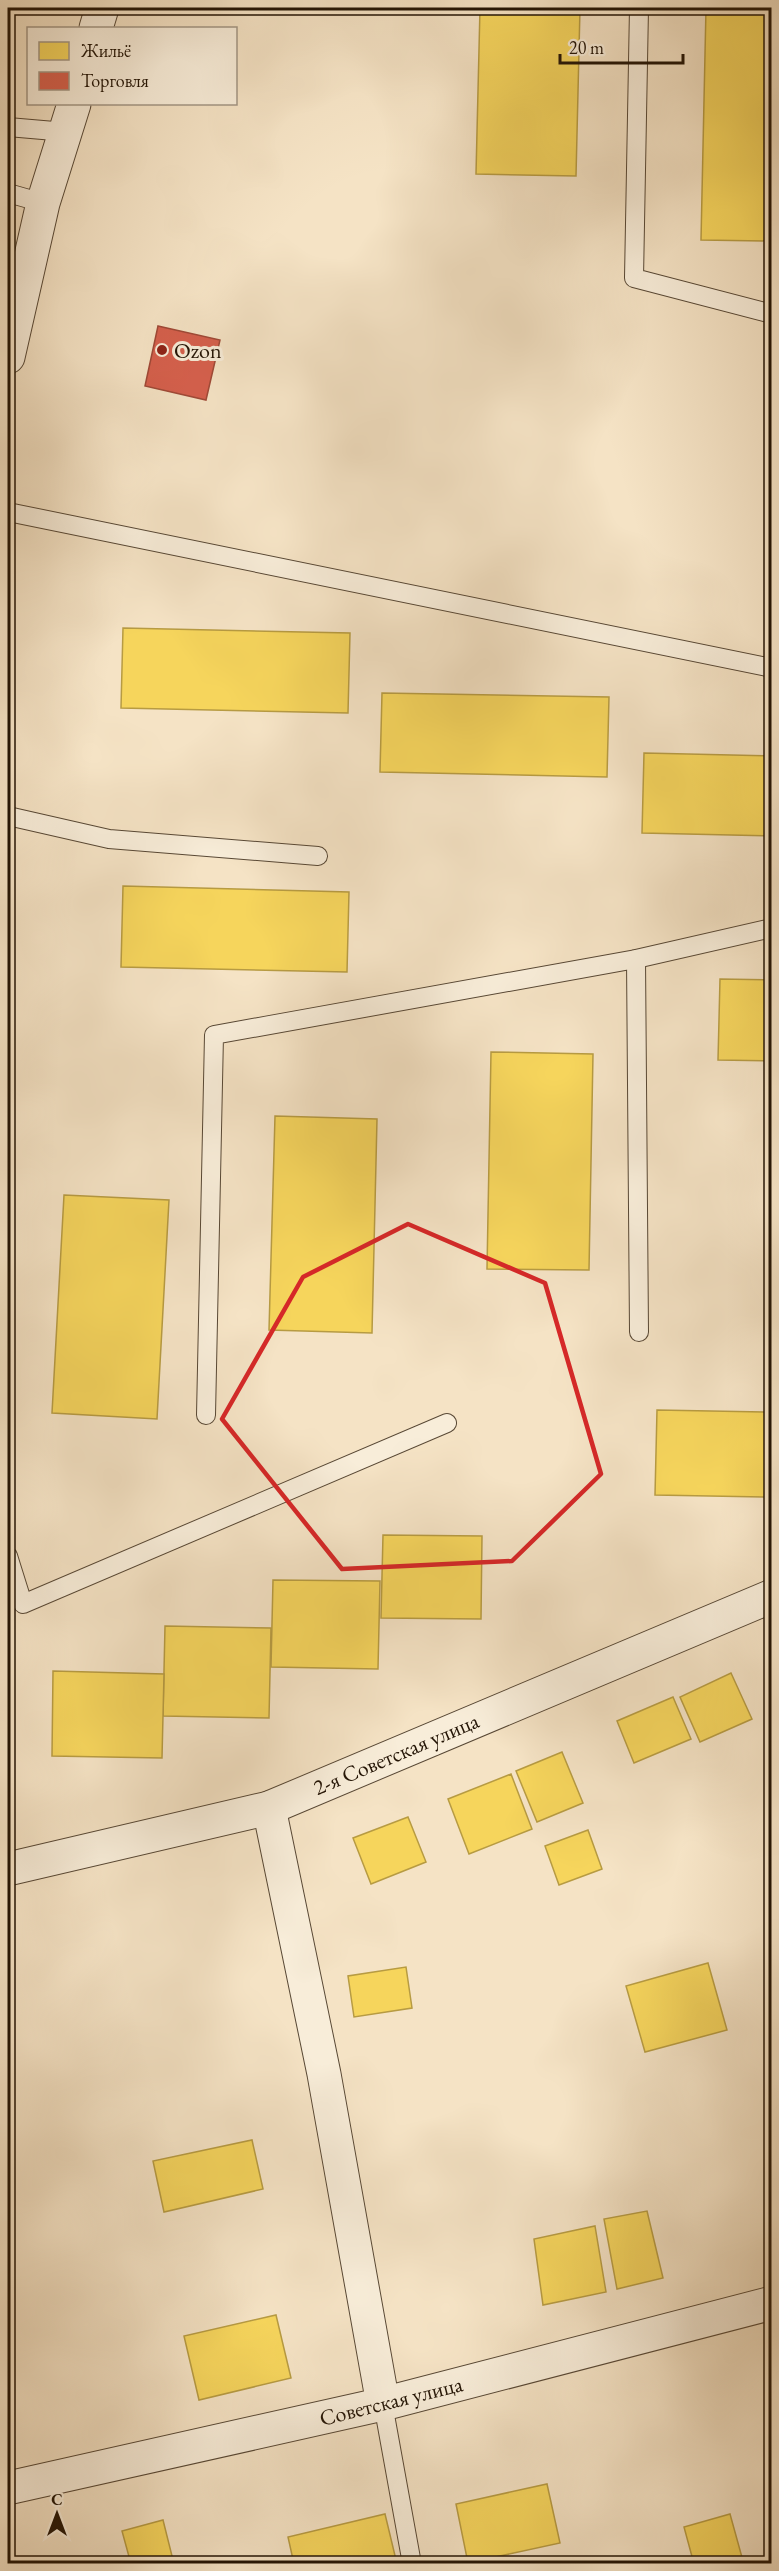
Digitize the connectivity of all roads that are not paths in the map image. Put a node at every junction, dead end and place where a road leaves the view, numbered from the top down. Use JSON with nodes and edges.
{"nodes":[{"id":1,"x":102,"y":8,"type":"edge"},
{"id":2,"x":639,"y":8,"type":"edge"},
{"id":3,"x":96,"y":27,"type":"edge"},
{"id":4,"x":70,"y":118,"type":"edge"},
{"id":5,"x":8,"y":127,"type":"edge"},
{"id":6,"x":8,"y":193,"type":"edge"},
{"id":7,"x":44,"y":203,"type":"junction"},
{"id":8,"x":771,"y":314,"type":"edge"},
{"id":9,"x":8,"y":357,"type":"edge"},
{"id":10,"x":8,"y":512,"type":"edge"},
{"id":11,"x":771,"y":668,"type":"edge"},
{"id":12,"x":8,"y":816,"type":"edge"},
{"id":13,"x":318,"y":856,"type":"dead end"},
{"id":14,"x":771,"y":928,"type":"edge"},
{"id":15,"x":636,"y":959,"type":"junction"},
{"id":16,"x":639,"y":1332,"type":"dead end"},
{"id":17,"x":206,"y":1415,"type":"dead end"},
{"id":18,"x":447,"y":1423,"type":"dead end"},
{"id":19,"x":8,"y":1556,"type":"edge"},
{"id":20,"x":771,"y":1596,"type":"edge"},
{"id":21,"x":269,"y":1808,"type":"junction"},
{"id":22,"x":8,"y":1869,"type":"edge"},
{"id":23,"x":771,"y":2303,"type":"edge"},
{"id":24,"x":383,"y":2404,"type":"junction"},
{"id":25,"x":8,"y":2488,"type":"edge"},
{"id":26,"x":412,"y":2564,"type":"edge"}],
"edges":[{"from":1,"to":3,"type":"street"},
{"from":2,"to":8,"type":"lane"},
{"from":4,"to":5,"type":"lane"},
{"from":4,"to":7,"type":"street"},
{"from":6,"to":7,"type":"lane"},
{"from":7,"to":9,"type":"street"},
{"from":10,"to":11,"type":"lane"},
{"from":12,"to":13,"type":"lane"},
{"from":14,"to":15,"type":"lane"},
{"from":15,"to":16,"type":"lane"},
{"from":15,"to":17,"type":"lane"},
{"from":18,"to":19,"type":"lane"},
{"from":20,"to":21,"type":"street","name":"2-я Советская улица"},
{"from":21,"to":22,"type":"street","name":"2-я Советская улица"},
{"from":21,"to":24,"type":"street"},
{"from":23,"to":24,"type":"street","name":"Советская улица"},
{"from":24,"to":25,"type":"street","name":"Советская улица"},
{"from":24,"to":26,"type":"lane"}]}
